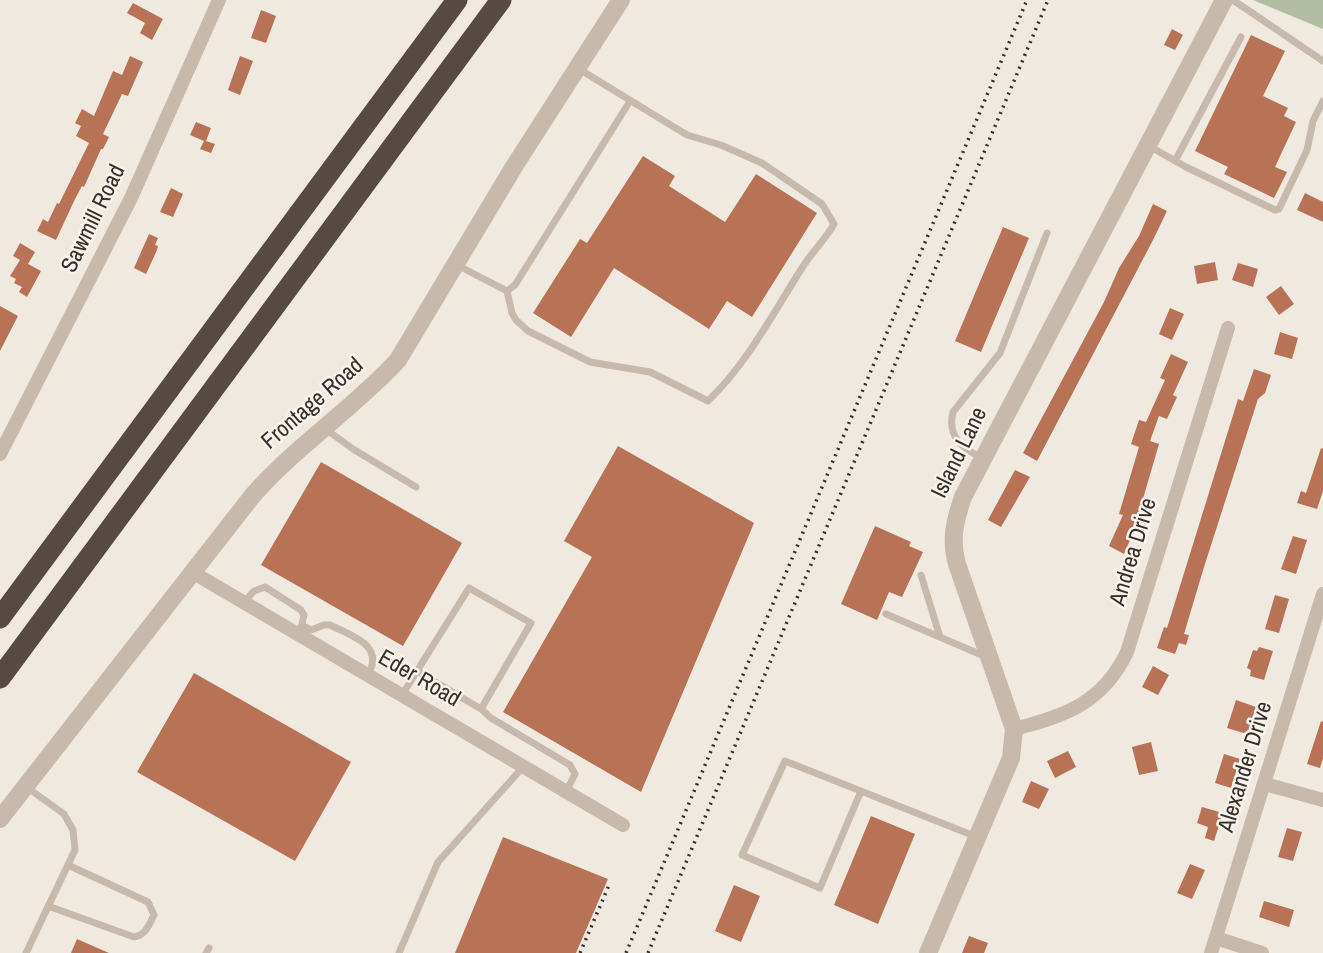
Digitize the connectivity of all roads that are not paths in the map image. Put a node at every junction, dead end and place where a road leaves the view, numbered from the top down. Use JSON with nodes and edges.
{"nodes":[{"id":1,"x":219,"y":0,"type":"edge"},
{"id":2,"x":457,"y":0,"type":"edge"},
{"id":3,"x":501,"y":0,"type":"edge"},
{"id":4,"x":621,"y":0,"type":"edge"},
{"id":5,"x":1224,"y":0,"type":"edge"},
{"id":6,"x":1233,"y":0,"type":"edge"},
{"id":7,"x":1241,"y":37,"type":"dead end"},
{"id":8,"x":1323,"y":61,"type":"edge"},
{"id":9,"x":578,"y":69,"type":"junction"},
{"id":10,"x":630,"y":101,"type":"junction"},
{"id":11,"x":1323,"y":101,"type":"edge"},
{"id":12,"x":1148,"y":145,"type":"junction"},
{"id":13,"x":1175,"y":161,"type":"junction"},
{"id":14,"x":1046,"y":233,"type":"dead end"},
{"id":15,"x":455,"y":264,"type":"junction"},
{"id":16,"x":507,"y":291,"type":"junction"},
{"id":17,"x":1228,"y":328,"type":"dead end"},
{"id":18,"x":324,"y":428,"type":"junction"},
{"id":19,"x":0,"y":454,"type":"edge"},
{"id":20,"x":983,"y":458,"type":"junction"},
{"id":21,"x":416,"y":487,"type":"dead end"},
{"id":22,"x":192,"y":572,"type":"junction"},
{"id":23,"x":921,"y":575,"type":"dead end"},
{"id":24,"x":244,"y":603,"type":"junction"},
{"id":25,"x":1322,"y":603,"type":"edge"},
{"id":26,"x":886,"y":614,"type":"dead end"},
{"id":27,"x":0,"y":618,"type":"edge"},
{"id":28,"x":300,"y":630,"type":"junction"},
{"id":29,"x":940,"y":636,"type":"junction"},
{"id":30,"x":988,"y":657,"type":"junction"},
{"id":31,"x":417,"y":671,"type":"junction"},
{"id":32,"x":368,"y":676,"type":"junction"},
{"id":33,"x":0,"y":678,"type":"edge"},
{"id":34,"x":401,"y":695,"type":"junction"},
{"id":35,"x":481,"y":709,"type":"junction"},
{"id":36,"x":1014,"y":729,"type":"junction"},
{"id":37,"x":523,"y":766,"type":"junction"},
{"id":38,"x":1265,"y":784,"type":"junction"},
{"id":39,"x":25,"y":786,"type":"junction"},
{"id":40,"x":861,"y":791,"type":"junction"},
{"id":41,"x":566,"y":792,"type":"junction"},
{"id":42,"x":1323,"y":800,"type":"edge"},
{"id":43,"x":0,"y":819,"type":"edge"},
{"id":44,"x":622,"y":825,"type":"dead end"},
{"id":45,"x":977,"y":837,"type":"junction"},
{"id":46,"x":68,"y":866,"type":"junction"},
{"id":47,"x":48,"y":906,"type":"junction"},
{"id":48,"x":1214,"y":946,"type":"edge"},
{"id":49,"x":26,"y":953,"type":"edge"},
{"id":50,"x":399,"y":953,"type":"edge"},
{"id":51,"x":928,"y":953,"type":"edge"},
{"id":52,"x":1262,"y":953,"type":"edge"}],
"edges":[{"from":1,"to":19,"type":"street","name":"Sawmill Road"},
{"from":2,"to":27,"type":"highway"},
{"from":3,"to":33,"type":"highway"},
{"from":4,"to":9,"type":"street","name":"Frontage Road"},
{"from":5,"to":12,"type":"street","name":"Island Lane"},
{"from":6,"to":8,"type":"lane"},
{"from":7,"to":13,"type":"lane"},
{"from":9,"to":10,"type":"lane"},
{"from":9,"to":15,"type":"street","name":"Frontage Road"},
{"from":10,"to":16,"type":"lane"},
{"from":10,"to":16,"type":"lane"},
{"from":11,"to":13,"type":"lane"},
{"from":12,"to":13,"type":"lane"},
{"from":12,"to":20,"type":"street","name":"Island Lane"},
{"from":14,"to":20,"type":"lane"},
{"from":15,"to":16,"type":"lane"},
{"from":15,"to":18,"type":"street","name":"Frontage Road"},
{"from":17,"to":36,"type":"street","name":"Andrea Drive"},
{"from":18,"to":21,"type":"lane"},
{"from":18,"to":22,"type":"street","name":"Frontage Road"},
{"from":20,"to":30,"type":"street","name":"Island Lane"},
{"from":22,"to":24,"type":"street","name":"Eder Road"},
{"from":22,"to":39,"type":"street","name":"Frontage Road"},
{"from":23,"to":29,"type":"lane"},
{"from":24,"to":28,"type":"street","name":"Eder Road"},
{"from":24,"to":28,"type":"lane"},
{"from":25,"to":38,"type":"street","name":"Alexander Drive"},
{"from":26,"to":29,"type":"lane"},
{"from":28,"to":32,"type":"street","name":"Eder Road"},
{"from":28,"to":32,"type":"lane"},
{"from":29,"to":30,"type":"lane"},
{"from":30,"to":36,"type":"street","name":"Island Lane"},
{"from":31,"to":34,"type":"lane"},
{"from":31,"to":35,"type":"lane"},
{"from":31,"to":35,"type":"lane"},
{"from":32,"to":34,"type":"street","name":"Eder Road"},
{"from":34,"to":37,"type":"street","name":"Eder Road"},
{"from":35,"to":41,"type":"lane"},
{"from":36,"to":45,"type":"street","name":"Island Lane"},
{"from":37,"to":41,"type":"street","name":"Eder Road"},
{"from":37,"to":50,"type":"lane"},
{"from":38,"to":42,"type":"street"},
{"from":38,"to":48,"type":"street","name":"Alexander Drive"},
{"from":39,"to":43,"type":"street","name":"Frontage Road"},
{"from":39,"to":46,"type":"lane"},
{"from":40,"to":40,"type":"lane"},
{"from":40,"to":45,"type":"lane"},
{"from":41,"to":44,"type":"street","name":"Eder Road"},
{"from":45,"to":51,"type":"street","name":"Island Lane"},
{"from":46,"to":47,"type":"lane"},
{"from":46,"to":47,"type":"lane"},
{"from":47,"to":49,"type":"lane"},
{"from":48,"to":52,"type":"street"}]}
